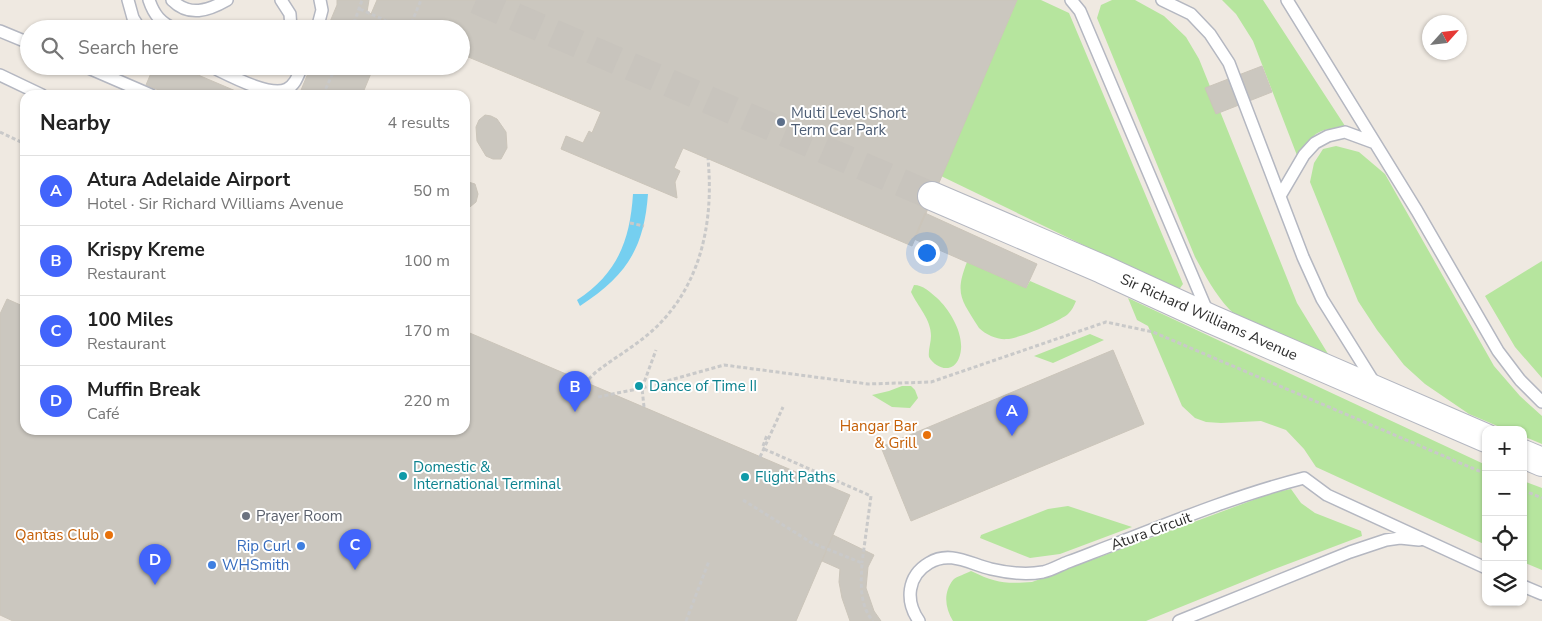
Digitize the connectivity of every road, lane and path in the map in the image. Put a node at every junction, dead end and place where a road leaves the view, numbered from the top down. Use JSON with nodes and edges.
{"nodes":[{"id":1,"x":128,"y":0,"type":"edge"},
{"id":2,"x":149,"y":0,"type":"edge"},
{"id":3,"x":172,"y":0,"type":"edge"},
{"id":4,"x":226,"y":0,"type":"edge"},
{"id":5,"x":281,"y":0,"type":"edge"},
{"id":6,"x":320,"y":0,"type":"edge"},
{"id":7,"x":362,"y":0,"type":"edge"},
{"id":8,"x":421,"y":0,"type":"edge"},
{"id":9,"x":1071,"y":0,"type":"edge"},
{"id":10,"x":1162,"y":0,"type":"edge"},
{"id":11,"x":1281,"y":0,"type":"edge"},
{"id":12,"x":1288,"y":0,"type":"edge"},
{"id":13,"x":360,"y":9,"type":"junction"},
{"id":14,"x":134,"y":20,"type":"edge"},
{"id":15,"x":162,"y":20,"type":"edge"},
{"id":16,"x":290,"y":20,"type":"edge"},
{"id":17,"x":319,"y":20,"type":"edge"},
{"id":18,"x":356,"y":20,"type":"edge"},
{"id":19,"x":383,"y":20,"type":"edge"},
{"id":20,"x":413,"y":20,"type":"edge"},
{"id":21,"x":1303,"y":25,"type":"junction"},
{"id":22,"x":0,"y":30,"type":"edge"},
{"id":23,"x":20,"y":39,"type":"edge"},
{"id":24,"x":0,"y":75,"type":"edge"},
{"id":25,"x":105,"y":75,"type":"edge"},
{"id":26,"x":231,"y":75,"type":"edge"},
{"id":27,"x":298,"y":75,"type":"edge"},
{"id":28,"x":332,"y":75,"type":"edge"},
{"id":29,"x":32,"y":90,"type":"edge"},
{"id":30,"x":139,"y":90,"type":"edge"},
{"id":31,"x":268,"y":90,"type":"edge"},
{"id":32,"x":284,"y":90,"type":"edge"},
{"id":33,"x":325,"y":90,"type":"edge"},
{"id":34,"x":0,"y":132,"type":"edge"},
{"id":35,"x":20,"y":142,"type":"edge"},
{"id":36,"x":1375,"y":143,"type":"junction"},
{"id":37,"x":708,"y":159,"type":"dead end"},
{"id":38,"x":932,"y":196,"type":"tunnel mouth"},
{"id":39,"x":1280,"y":196,"type":"junction"},
{"id":40,"x":630,"y":223,"type":"dead end"},
{"id":41,"x":644,"y":226,"type":"dead end"},
{"id":42,"x":1211,"y":320,"type":"junction"},
{"id":43,"x":656,"y":350,"type":"dead end"},
{"id":44,"x":642,"y":388,"type":"junction"},
{"id":45,"x":580,"y":389,"type":"dead end"},
{"id":46,"x":1380,"y":392,"type":"junction"},
{"id":47,"x":598,"y":396,"type":"dead end"},
{"id":48,"x":1542,"y":402,"type":"edge"},
{"id":49,"x":644,"y":407,"type":"dead end"},
{"id":50,"x":783,"y":407,"type":"dead end"},
{"id":51,"x":767,"y":436,"type":"dead end"},
{"id":52,"x":1482,"y":436,"type":"edge"},
{"id":53,"x":764,"y":448,"type":"junction"},
{"id":54,"x":1527,"y":456,"type":"edge"},
{"id":55,"x":1542,"y":462,"type":"edge"},
{"id":56,"x":1482,"y":472,"type":"edge"},
{"id":57,"x":1527,"y":492,"type":"edge"},
{"id":58,"x":1542,"y":498,"type":"edge"},
{"id":59,"x":742,"y":500,"type":"dead end"},
{"id":60,"x":1428,"y":541,"type":"junction"},
{"id":61,"x":709,"y":561,"type":"dead end"},
{"id":62,"x":862,"y":563,"type":"junction"},
{"id":63,"x":1482,"y":566,"type":"edge"},
{"id":64,"x":1527,"y":588,"type":"edge"},
{"id":65,"x":1542,"y":594,"type":"edge"},
{"id":66,"x":686,"y":621,"type":"edge"},
{"id":67,"x":873,"y":621,"type":"edge"},
{"id":68,"x":919,"y":621,"type":"edge"},
{"id":69,"x":1179,"y":621,"type":"edge"}],
"edges":[{"from":1,"to":14,"type":"lane"},
{"from":2,"to":15,"type":"lane"},
{"from":3,"to":4,"type":"lane"},
{"from":5,"to":16,"type":"lane"},
{"from":6,"to":17,"type":"lane"},
{"from":7,"to":13,"type":"path"},
{"from":8,"to":20,"type":"path"},
{"from":9,"to":42,"type":"lane"},
{"from":10,"to":39,"type":"lane"},
{"from":11,"to":21,"type":"lane"},
{"from":12,"to":21,"type":"lane"},
{"from":13,"to":18,"type":"path"},
{"from":13,"to":19,"type":"path"},
{"from":21,"to":36,"type":"lane"},
{"from":22,"to":23,"type":"lane"},
{"from":24,"to":29,"type":"lane"},
{"from":25,"to":30,"type":"lane"},
{"from":26,"to":31,"type":"lane"},
{"from":27,"to":32,"type":"lane"},
{"from":28,"to":33,"type":"path"},
{"from":34,"to":35,"type":"path"},
{"from":36,"to":39,"type":"lane"},
{"from":36,"to":48,"type":"lane"},
{"from":37,"to":45,"type":"path"},
{"from":38,"to":42,"type":"main road","name":"Sir Richard Williams Avenue"},
{"from":39,"to":46,"type":"lane"},
{"from":40,"to":41,"type":"path"},
{"from":42,"to":46,"type":"main road","name":"Sir Richard Williams Avenue"},
{"from":43,"to":44,"type":"path"},
{"from":44,"to":47,"type":"path"},
{"from":44,"to":49,"type":"path"},
{"from":44,"to":56,"type":"path"},
{"from":46,"to":52,"type":"main road","name":"Sir Richard Williams Avenue"},
{"from":50,"to":53,"type":"path"},
{"from":51,"to":53,"type":"path"},
{"from":53,"to":62,"type":"path"},
{"from":54,"to":55,"type":"main road"},
{"from":57,"to":58,"type":"path"},
{"from":59,"to":62,"type":"path"},
{"from":60,"to":63,"type":"lane","name":"Atura Circuit"},
{"from":60,"to":68,"type":"lane","name":"Atura Circuit"},
{"from":60,"to":69,"type":"lane","name":"Atura Circuit"},
{"from":61,"to":66,"type":"path"},
{"from":62,"to":67,"type":"path"},
{"from":64,"to":65,"type":"lane"}]}
